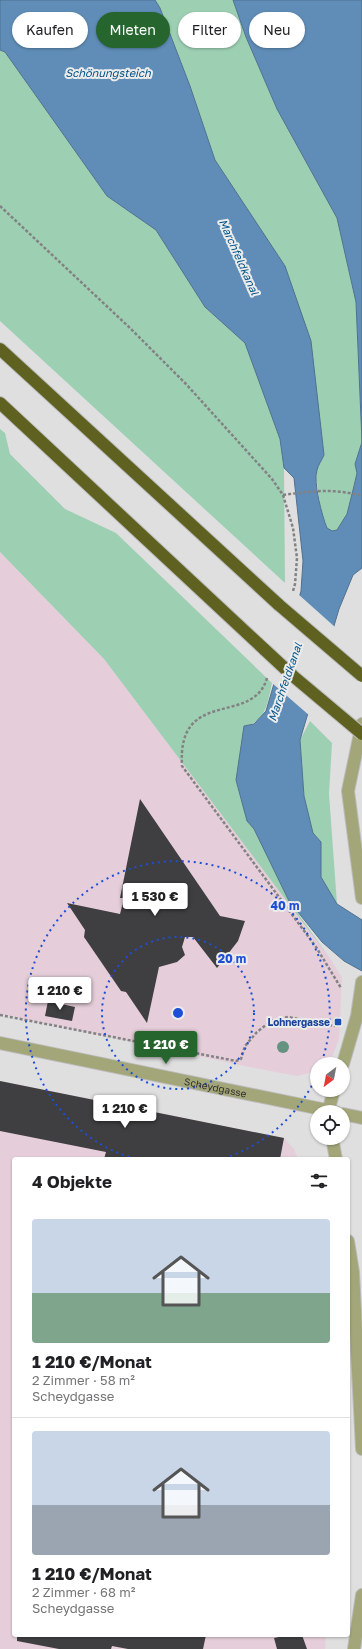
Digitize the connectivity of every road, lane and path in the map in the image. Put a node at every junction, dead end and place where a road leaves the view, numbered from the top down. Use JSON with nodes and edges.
{"nodes":[{"id":1,"x":0,"y":206,"type":"edge"},
{"id":2,"x":0,"y":349,"type":"edge"},
{"id":3,"x":0,"y":403,"type":"edge"},
{"id":4,"x":283,"y":495,"type":"junction"},
{"id":5,"x":362,"y":496,"type":"edge"},
{"id":6,"x":293,"y":592,"type":"dead end"},
{"id":7,"x":269,"y":673,"type":"dead end"},
{"id":8,"x":362,"y":676,"type":"edge"},
{"id":9,"x":362,"y":724,"type":"edge"},
{"id":10,"x":362,"y":734,"type":"edge"},
{"id":11,"x":362,"y":898,"type":"edge"},
{"id":12,"x":362,"y":982,"type":"edge"},
{"id":13,"x":0,"y":1015,"type":"edge"},
{"id":14,"x":357,"y":1016,"type":"junction"},
{"id":15,"x":354,"y":1030,"type":"junction"},
{"id":16,"x":0,"y":1043,"type":"edge"},
{"id":17,"x":345,"y":1057,"type":"edge"},
{"id":18,"x":310,"y":1107,"type":"edge"},
{"id":19,"x":350,"y":1115,"type":"edge"},
{"id":20,"x":362,"y":1118,"type":"edge"},
{"id":21,"x":333,"y":1145,"type":"edge"},
{"id":22,"x":336,"y":1157,"type":"edge"},
{"id":23,"x":350,"y":1253,"type":"edge"},
{"id":24,"x":362,"y":1449,"type":"edge"},
{"id":25,"x":362,"y":1595,"type":"edge"},
{"id":26,"x":354,"y":1649,"type":"edge"}],
"edges":[{"from":1,"to":4,"type":"path"},
{"from":2,"to":8,"type":"highway","bridge":true},
{"from":3,"to":10,"type":"highway","bridge":true},
{"from":4,"to":5,"type":"path"},
{"from":4,"to":6,"type":"path"},
{"from":7,"to":14,"type":"path"},
{"from":9,"to":11,"type":"street"},
{"from":12,"to":14,"type":"street"},
{"from":13,"to":15,"type":"path"},
{"from":14,"to":15,"type":"street"},
{"from":15,"to":17,"type":"street"},
{"from":16,"to":18,"type":"street","name":"Scheydgasse"},
{"from":19,"to":20,"type":"street"},
{"from":21,"to":22,"type":"street"},
{"from":23,"to":24,"type":"street"},
{"from":25,"to":26,"type":"street"}]}
